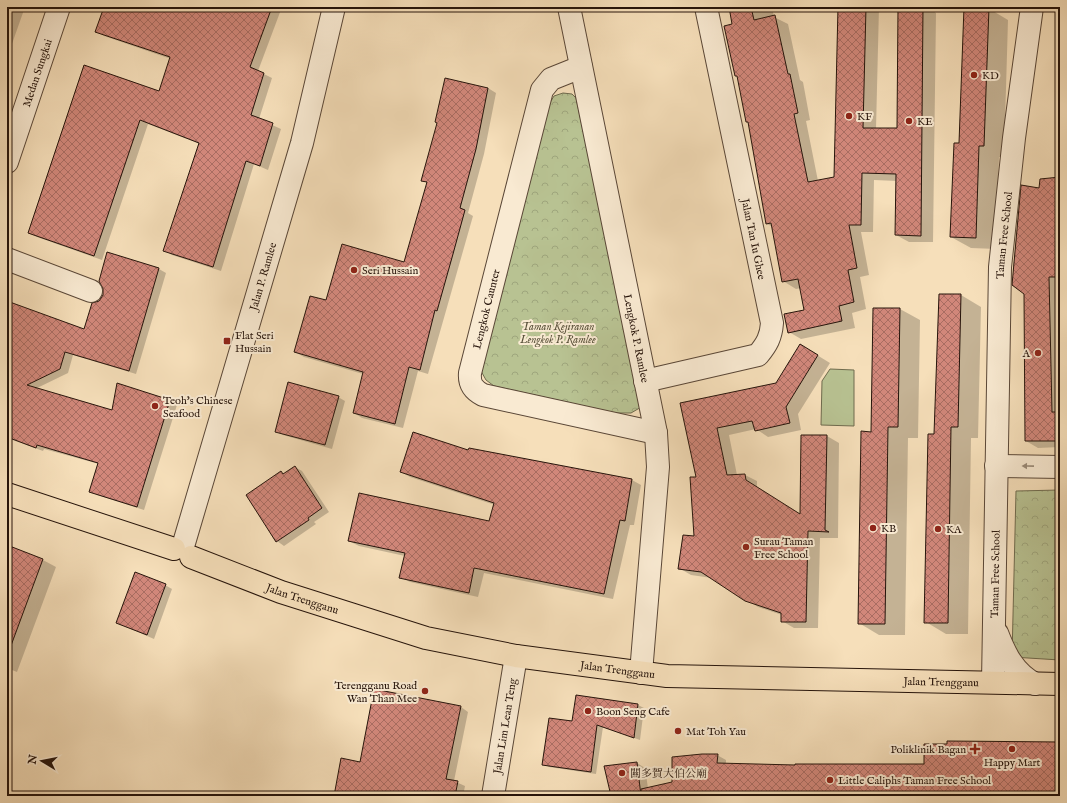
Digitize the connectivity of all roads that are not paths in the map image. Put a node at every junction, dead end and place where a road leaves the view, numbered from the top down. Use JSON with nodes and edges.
{"nodes":[{"id":1,"x":59,"y":7,"type":"edge"},
{"id":2,"x":334,"y":7,"type":"edge"},
{"id":3,"x":569,"y":7,"type":"edge"},
{"id":4,"x":706,"y":7,"type":"edge"},
{"id":5,"x":1032,"y":7,"type":"edge"},
{"id":6,"x":581,"y":67,"type":"junction"},
{"id":7,"x":7,"y":162,"type":"edge"},
{"id":8,"x":7,"y":259,"type":"edge"},
{"id":9,"x":91,"y":291,"type":"dead end"},
{"id":10,"x":645,"y":381,"type":"junction"},
{"id":11,"x":656,"y":433,"type":"junction"},
{"id":12,"x":996,"y":466,"type":"junction"},
{"id":13,"x":1060,"y":466,"type":"edge"},
{"id":14,"x":7,"y":494,"type":"edge"},
{"id":15,"x":183,"y":550,"type":"junction"},
{"id":16,"x":994,"y":624,"type":"junction"},
{"id":17,"x":516,"y":656,"type":"junction"},
{"id":18,"x":641,"y":673,"type":"junction"},
{"id":19,"x":993,"y":682,"type":"junction"},
{"id":20,"x":1035,"y":684,"type":"junction"},
{"id":21,"x":1060,"y":684,"type":"edge"},
{"id":22,"x":493,"y":796,"type":"edge"}],
"edges":[{"from":1,"to":7,"type":"street","name":"Medan Sungkai"},
{"from":2,"to":15,"type":"street","name":"Jalan P. Ramlee"},
{"from":3,"to":6,"type":"street","name":"Lengkok P. Ramlee"},
{"from":4,"to":10,"type":"street","name":"Jalan Tan Iu Ghee"},
{"from":5,"to":12,"type":"street","name":"Taman Free School"},
{"from":6,"to":10,"type":"street","name":"Lengkok P. Ramlee"},
{"from":6,"to":11,"type":"street","name":"Lengkok Caunter"},
{"from":8,"to":9,"type":"street"},
{"from":10,"to":11,"type":"street","name":"Lengkok P. Ramlee"},
{"from":11,"to":18,"type":"street","name":"Lengkok P. Ramlee"},
{"from":13,"to":12,"type":"street","one_way":true},
{"from":12,"to":16,"type":"street","name":"Taman Free School"},
{"from":14,"to":15,"type":"main road","name":"Jalan Trengganu"},
{"from":15,"to":17,"type":"main road","name":"Jalan Trengganu"},
{"from":16,"to":19,"type":"street","name":"Taman Free School"},
{"from":16,"to":20,"type":"street"},
{"from":17,"to":18,"type":"main road","name":"Jalan Trengganu"},
{"from":17,"to":22,"type":"street","name":"Jalan Lim Lean Teng"},
{"from":18,"to":19,"type":"main road","name":"Jalan Trengganu"},
{"from":19,"to":20,"type":"main road","name":"Jalan Trengganu"},
{"from":20,"to":21,"type":"main road","name":"Jalan Trengganu"}]}
